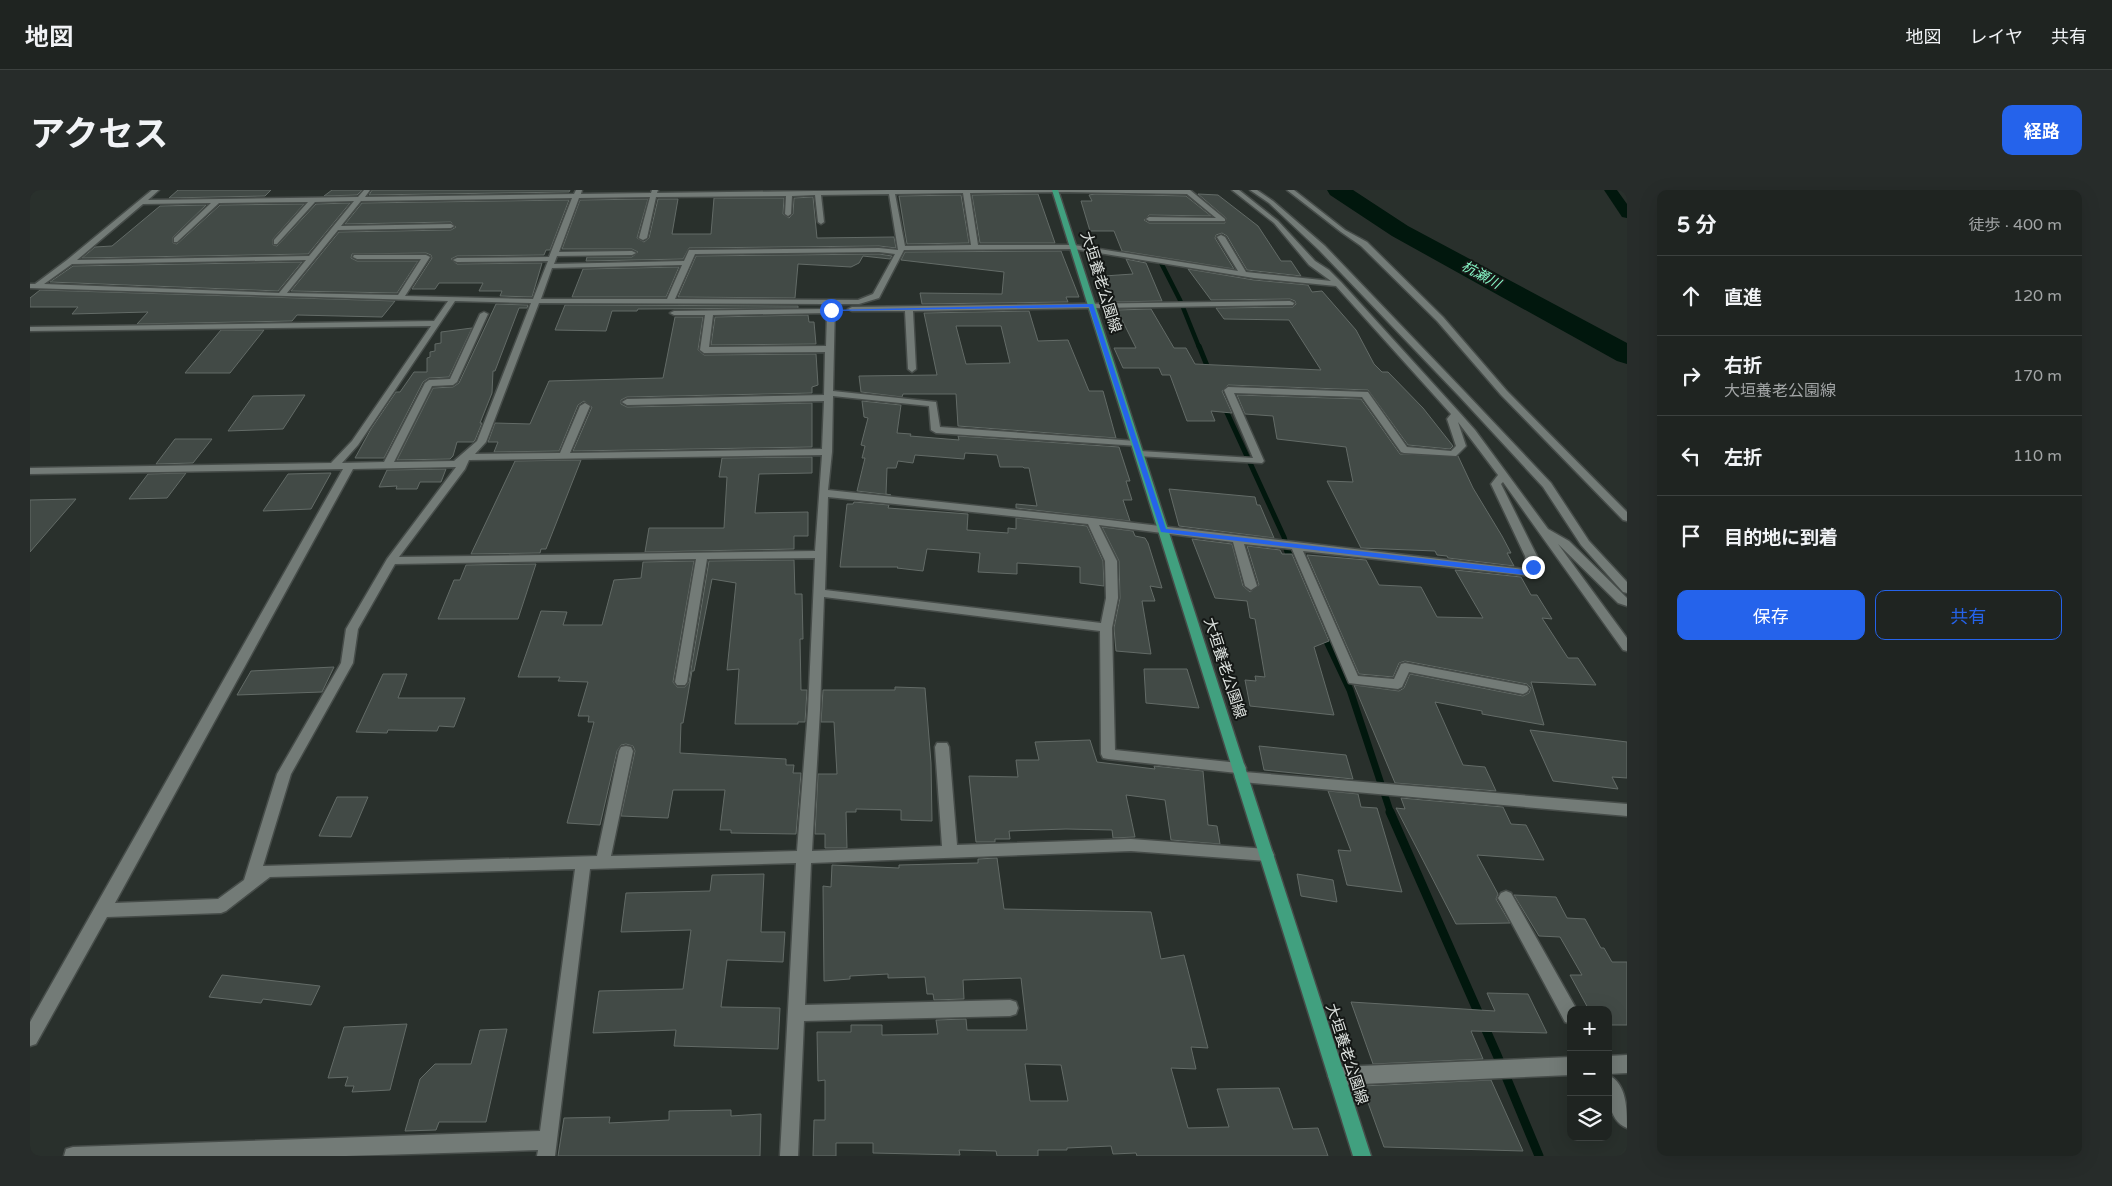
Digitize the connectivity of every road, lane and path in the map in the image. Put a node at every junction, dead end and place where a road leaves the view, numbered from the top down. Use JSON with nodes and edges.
{"nodes":[{"id":1,"x":156,"y":190,"type":"edge"},
{"id":2,"x":250,"y":190,"type":"edge"},
{"id":3,"x":277,"y":190,"type":"edge"},
{"id":4,"x":367,"y":190,"type":"edge"},
{"id":5,"x":506,"y":190,"type":"edge"},
{"id":6,"x":579,"y":190,"type":"edge"},
{"id":7,"x":1056,"y":190,"type":"edge"},
{"id":8,"x":1235,"y":190,"type":"edge"},
{"id":9,"x":1252,"y":190,"type":"edge"},
{"id":10,"x":1290,"y":190,"type":"edge"},
{"id":11,"x":966,"y":191,"type":"edge"},
{"id":12,"x":1188,"y":191,"type":"edge"},
{"id":13,"x":891,"y":192,"type":"edge"},
{"id":14,"x":766,"y":193,"type":"edge"},
{"id":15,"x":654,"y":194,"type":"edge"},
{"id":16,"x":818,"y":194,"type":"junction"},
{"id":17,"x":789,"y":195,"type":"junction"},
{"id":18,"x":501,"y":198,"type":"junction"},
{"id":19,"x":576,"y":198,"type":"junction"},
{"id":20,"x":314,"y":200,"type":"junction"},
{"id":21,"x":359,"y":200,"type":"junction"},
{"id":22,"x":217,"y":201,"type":"junction"},
{"id":23,"x":239,"y":201,"type":"junction"},
{"id":24,"x":267,"y":201,"type":"junction"},
{"id":25,"x":141,"y":202,"type":"junction"},
{"id":26,"x":788,"y":214,"type":"dead end"},
{"id":27,"x":1149,"y":219,"type":"dead end"},
{"id":28,"x":821,"y":222,"type":"dead end"},
{"id":29,"x":451,"y":226,"type":"dead end"},
{"id":30,"x":336,"y":228,"type":"junction"},
{"id":31,"x":1221,"y":237,"type":"dead end"},
{"id":32,"x":643,"y":238,"type":"dead end"},
{"id":33,"x":177,"y":240,"type":"dead end"},
{"id":34,"x":277,"y":242,"type":"dead end"},
{"id":35,"x":975,"y":247,"type":"junction"},
{"id":36,"x":1074,"y":247,"type":"junction"},
{"id":37,"x":901,"y":250,"type":"junction"},
{"id":38,"x":632,"y":253,"type":"dead end"},
{"id":39,"x":357,"y":257,"type":"dead end"},
{"id":40,"x":312,"y":258,"type":"junction"},
{"id":41,"x":553,"y":259,"type":"junction"},
{"id":42,"x":457,"y":260,"type":"dead end"},
{"id":43,"x":70,"y":262,"type":"junction"},
{"id":44,"x":687,"y":263,"type":"junction"},
{"id":45,"x":1243,"y":274,"type":"junction"},
{"id":46,"x":1338,"y":284,"type":"junction"},
{"id":47,"x":34,"y":286,"type":"edge"},
{"id":48,"x":281,"y":295,"type":"junction"},
{"id":49,"x":400,"y":298,"type":"junction"},
{"id":50,"x":453,"y":299,"type":"junction"},
{"id":51,"x":537,"y":301,"type":"junction"},
{"id":52,"x":670,"y":301,"type":"junction"},
{"id":53,"x":1290,"y":303,"type":"dead end"},
{"id":54,"x":1091,"y":305,"type":"junction"},
{"id":55,"x":831,"y":308,"type":"junction"},
{"id":56,"x":909,"y":308,"type":"junction"},
{"id":57,"x":674,"y":313,"type":"dead end"},
{"id":58,"x":709,"y":313,"type":"junction"},
{"id":59,"x":484,"y":314,"type":"dead end"},
{"id":60,"x":437,"y":323,"type":"junction"},
{"id":61,"x":30,"y":329,"type":"edge"},
{"id":62,"x":830,"y":349,"type":"junction"},
{"id":63,"x":912,"y":368,"type":"dead end"},
{"id":64,"x":829,"y":395,"type":"junction"},
{"id":65,"x":627,"y":402,"type":"dead end"},
{"id":66,"x":584,"y":406,"type":"dead end"},
{"id":67,"x":1456,"y":414,"type":"junction"},
{"id":68,"x":1138,"y":449,"type":"junction"},
{"id":69,"x":827,"y":452,"type":"junction"},
{"id":70,"x":564,"y":456,"type":"junction"},
{"id":71,"x":463,"y":460,"type":"junction"},
{"id":72,"x":350,"y":465,"type":"junction"},
{"id":73,"x":388,"y":465,"type":"junction"},
{"id":74,"x":334,"y":466,"type":"junction"},
{"id":75,"x":30,"y":471,"type":"edge"},
{"id":76,"x":1504,"y":475,"type":"junction"},
{"id":77,"x":823,"y":493,"type":"junction"},
{"id":78,"x":1627,"y":518,"type":"edge"},
{"id":79,"x":1092,"y":520,"type":"junction"},
{"id":80,"x":1164,"y":530,"type":"junction"},
{"id":81,"x":1544,"y":531,"type":"junction"},
{"id":82,"x":1236,"y":539,"type":"junction"},
{"id":83,"x":1296,"y":546,"type":"junction"},
{"id":84,"x":821,"y":554,"type":"junction"},
{"id":85,"x":702,"y":556,"type":"junction"},
{"id":86,"x":391,"y":562,"type":"junction"},
{"id":87,"x":1252,"y":586,"type":"dead end"},
{"id":88,"x":1627,"y":589,"type":"edge"},
{"id":89,"x":819,"y":593,"type":"junction"},
{"id":90,"x":1627,"y":602,"type":"edge"},
{"id":91,"x":1106,"y":628,"type":"junction"},
{"id":92,"x":1627,"y":648,"type":"edge"},
{"id":93,"x":681,"y":682,"type":"dead end"},
{"id":94,"x":1523,"y":690,"type":"dead end"},
{"id":95,"x":942,"y":747,"type":"dead end"},
{"id":96,"x":626,"y":751,"type":"dead end"},
{"id":97,"x":1241,"y":772,"type":"junction"},
{"id":98,"x":1627,"y":810,"type":"edge"},
{"id":99,"x":950,"y":851,"type":"junction"},
{"id":100,"x":1267,"y":855,"type":"junction"},
{"id":101,"x":804,"y":857,"type":"junction"},
{"id":102,"x":603,"y":861,"type":"junction"},
{"id":103,"x":583,"y":862,"type":"junction"},
{"id":104,"x":250,"y":884,"type":"junction"},
{"id":105,"x":1506,"y":898,"type":"dead end"},
{"id":106,"x":104,"y":910,"type":"junction"},
{"id":107,"x":1010,"y":1008,"type":"dead end"},
{"id":108,"x":1567,"y":1009,"type":"edge"},
{"id":109,"x":796,"y":1013,"type":"junction"},
{"id":110,"x":30,"y":1038,"type":"edge"},
{"id":111,"x":1627,"y":1064,"type":"edge"},
{"id":112,"x":1612,"y":1065,"type":"edge"},
{"id":113,"x":1567,"y":1066,"type":"edge"},
{"id":114,"x":1337,"y":1076,"type":"junction"},
{"id":115,"x":1612,"y":1091,"type":"edge"},
{"id":116,"x":1627,"y":1119,"type":"edge"},
{"id":117,"x":547,"y":1148,"type":"edge"},
{"id":118,"x":73,"y":1156,"type":"edge"},
{"id":119,"x":789,"y":1156,"type":"edge"},
{"id":120,"x":1362,"y":1156,"type":"edge"}],
"edges":[{"from":1,"to":25,"type":"street"},
{"from":2,"to":23,"type":"street"},
{"from":3,"to":24,"type":"street"},
{"from":4,"to":21,"type":"street"},
{"from":5,"to":18,"type":"street"},
{"from":6,"to":19,"type":"street"},
{"from":7,"to":11,"type":"street"},
{"from":7,"to":12,"type":"street"},
{"from":7,"to":36,"type":"main road","name":"大垣養老公園線"},
{"from":8,"to":46,"type":"street"},
{"from":9,"to":88,"type":"street"},
{"from":10,"to":78,"type":"street"},
{"from":11,"to":13,"type":"street"},
{"from":11,"to":35,"type":"street"},
{"from":12,"to":27,"type":"street"},
{"from":13,"to":16,"type":"street"},
{"from":13,"to":37,"type":"street"},
{"from":14,"to":15,"type":"street"},
{"from":14,"to":17,"type":"street"},
{"from":15,"to":19,"type":"street"},
{"from":15,"to":32,"type":"street"},
{"from":16,"to":17,"type":"street"},
{"from":16,"to":28,"type":"street"},
{"from":17,"to":26,"type":"street"},
{"from":18,"to":19,"type":"street"},
{"from":18,"to":21,"type":"street"},
{"from":19,"to":41,"type":"street"},
{"from":20,"to":21,"type":"street"},
{"from":20,"to":24,"type":"street"},
{"from":20,"to":34,"type":"street"},
{"from":21,"to":30,"type":"street"},
{"from":22,"to":23,"type":"street"},
{"from":22,"to":25,"type":"street"},
{"from":22,"to":33,"type":"street"},
{"from":23,"to":24,"type":"street"},
{"from":25,"to":43,"type":"street"},
{"from":29,"to":30,"type":"street"},
{"from":30,"to":40,"type":"street"},
{"from":31,"to":45,"type":"street"},
{"from":35,"to":36,"type":"street"},
{"from":35,"to":37,"type":"street"},
{"from":36,"to":45,"type":"street"},
{"from":36,"to":54,"type":"main road","name":"大垣養老公園線"},
{"from":37,"to":44,"type":"street"},
{"from":37,"to":55,"type":"street"},
{"from":38,"to":41,"type":"street"},
{"from":39,"to":49,"type":"street"},
{"from":40,"to":43,"type":"street"},
{"from":40,"to":48,"type":"street"},
{"from":41,"to":42,"type":"street"},
{"from":41,"to":44,"type":"street"},
{"from":41,"to":51,"type":"street"},
{"from":43,"to":47,"type":"street"},
{"from":44,"to":52,"type":"street"},
{"from":45,"to":46,"type":"street"},
{"from":46,"to":67,"type":"street"},
{"from":47,"to":48,"type":"street"},
{"from":48,"to":49,"type":"street"},
{"from":49,"to":50,"type":"street"},
{"from":50,"to":51,"type":"street"},
{"from":50,"to":60,"type":"street"},
{"from":51,"to":52,"type":"street"},
{"from":51,"to":71,"type":"street"},
{"from":52,"to":55,"type":"street"},
{"from":53,"to":54,"type":"street"},
{"from":54,"to":56,"type":"street"},
{"from":54,"to":68,"type":"main road","name":"大垣養老公園線"},
{"from":55,"to":56,"type":"street"},
{"from":55,"to":58,"type":"street"},
{"from":55,"to":62,"type":"street"},
{"from":56,"to":63,"type":"street"},
{"from":57,"to":58,"type":"street"},
{"from":58,"to":62,"type":"street"},
{"from":59,"to":73,"type":"street"},
{"from":60,"to":61,"type":"street"},
{"from":60,"to":74,"type":"street"},
{"from":62,"to":64,"type":"street"},
{"from":64,"to":65,"type":"street"},
{"from":64,"to":68,"type":"street"},
{"from":64,"to":69,"type":"street"},
{"from":66,"to":70,"type":"street"},
{"from":67,"to":68,"type":"street"},
{"from":67,"to":76,"type":"street"},
{"from":68,"to":80,"type":"main road","name":"大垣養老公園線"},
{"from":69,"to":70,"type":"street"},
{"from":69,"to":77,"type":"street"},
{"from":70,"to":71,"type":"street"},
{"from":71,"to":73,"type":"street"},
{"from":71,"to":86,"type":"street"},
{"from":72,"to":73,"type":"street"},
{"from":72,"to":74,"type":"street"},
{"from":72,"to":106,"type":"street"},
{"from":74,"to":75,"type":"street"},
{"from":76,"to":81,"type":"street"},
{"from":76,"to":83,"type":"street"},
{"from":77,"to":79,"type":"street"},
{"from":77,"to":84,"type":"street"},
{"from":79,"to":80,"type":"street"},
{"from":79,"to":91,"type":"street"},
{"from":80,"to":82,"type":"street"},
{"from":80,"to":97,"type":"main road","name":"大垣養老公園線"},
{"from":81,"to":90,"type":"street"},
{"from":81,"to":92,"type":"street"},
{"from":82,"to":83,"type":"street"},
{"from":82,"to":87,"type":"street"},
{"from":83,"to":94,"type":"street"},
{"from":84,"to":85,"type":"street"},
{"from":84,"to":89,"type":"street"},
{"from":85,"to":86,"type":"street"},
{"from":85,"to":93,"type":"street"},
{"from":86,"to":104,"type":"street"},
{"from":89,"to":91,"type":"street"},
{"from":89,"to":101,"type":"street"},
{"from":91,"to":97,"type":"street"},
{"from":95,"to":99,"type":"street"},
{"from":96,"to":102,"type":"street"},
{"from":97,"to":98,"type":"street"},
{"from":97,"to":100,"type":"main road","name":"大垣養老公園線"},
{"from":99,"to":100,"type":"street"},
{"from":99,"to":101,"type":"street"},
{"from":100,"to":114,"type":"main road","name":"大垣養老公園線"},
{"from":101,"to":102,"type":"street"},
{"from":101,"to":109,"type":"street"},
{"from":102,"to":103,"type":"street"},
{"from":103,"to":104,"type":"street"},
{"from":103,"to":117,"type":"street"},
{"from":104,"to":106,"type":"street"},
{"from":105,"to":108,"type":"street"},
{"from":106,"to":110,"type":"street"},
{"from":107,"to":109,"type":"street"},
{"from":109,"to":119,"type":"street"},
{"from":111,"to":112,"type":"street"},
{"from":113,"to":114,"type":"street"},
{"from":114,"to":120,"type":"main road","name":"大垣養老公園線"},
{"from":115,"to":116,"type":"street"},
{"from":117,"to":118,"type":"street"}]}
